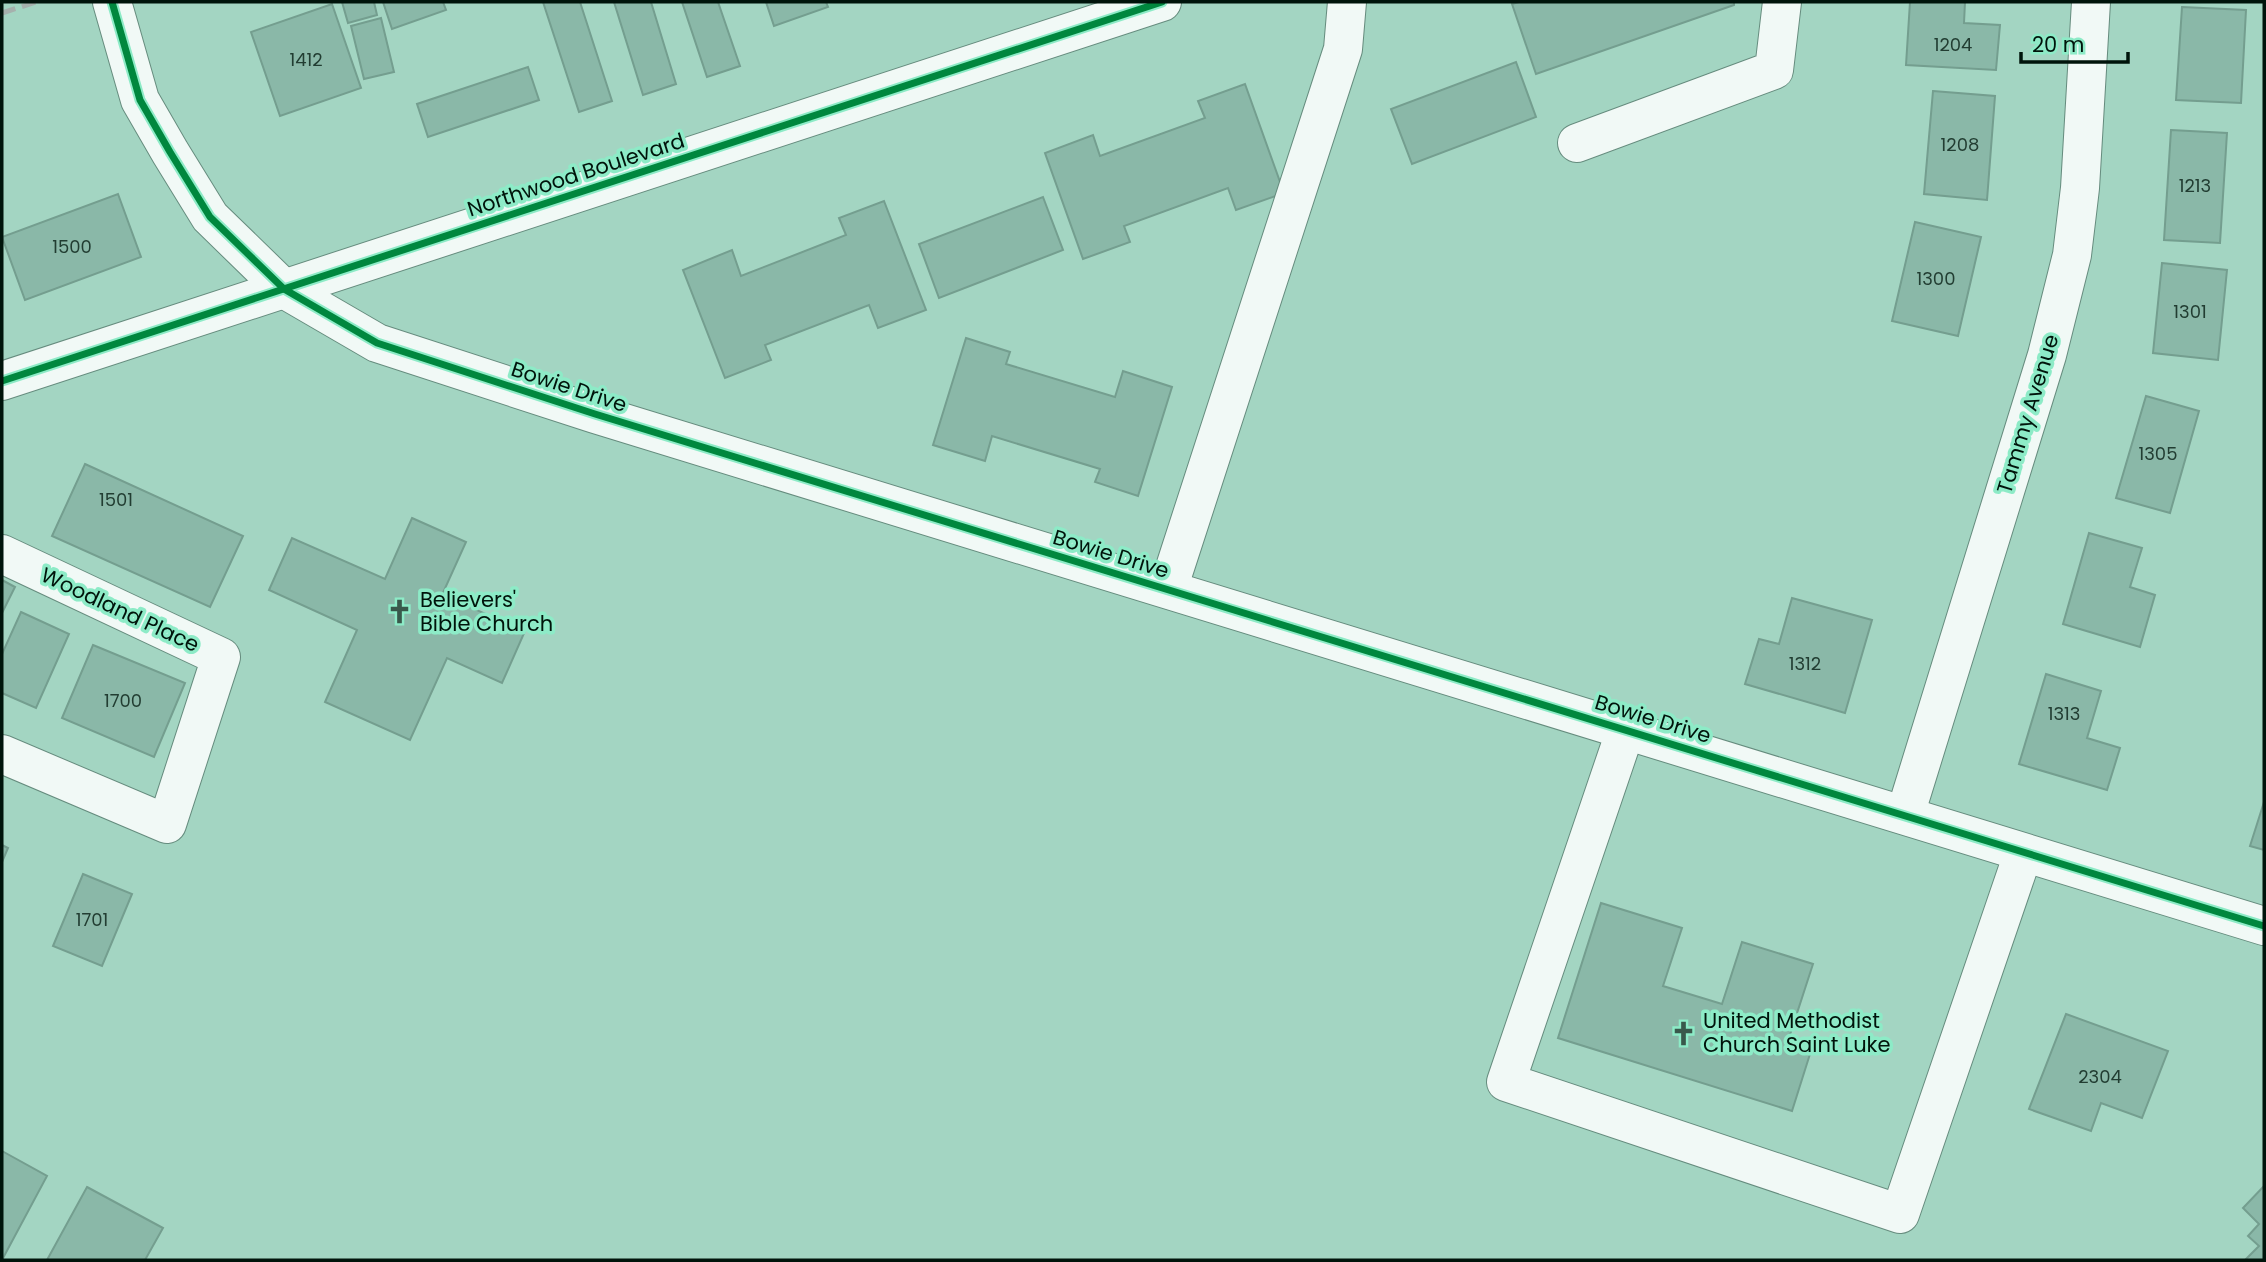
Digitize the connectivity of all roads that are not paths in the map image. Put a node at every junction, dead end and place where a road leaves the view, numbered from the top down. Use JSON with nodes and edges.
{"nodes":[{"id":1,"x":112,"y":2,"type":"edge"},
{"id":2,"x":1162,"y":2,"type":"edge"},
{"id":3,"x":1347,"y":2,"type":"edge"},
{"id":4,"x":1782,"y":2,"type":"edge"},
{"id":5,"x":2091,"y":2,"type":"edge"},
{"id":6,"x":1577,"y":143,"type":"dead end"},
{"id":7,"x":284,"y":289,"type":"junction"},
{"id":8,"x":2,"y":381,"type":"edge"},
{"id":9,"x":2,"y":554,"type":"edge"},
{"id":10,"x":1168,"y":589,"type":"junction"},
{"id":11,"x":1626,"y":729,"type":"junction"},
{"id":12,"x":2,"y":754,"type":"edge"},
{"id":13,"x":1905,"y":815,"type":"junction"},
{"id":14,"x":2023,"y":854,"type":"junction"},
{"id":15,"x":2264,"y":926,"type":"edge"}],
"edges":[{"from":1,"to":7,"type":"street","name":"Bowie Drive"},
{"from":2,"to":7,"type":"street","name":"Northwood Boulevard"},
{"from":3,"to":10,"type":"street"},
{"from":4,"to":6,"type":"street"},
{"from":5,"to":13,"type":"street","name":"Tammy Avenue"},
{"from":7,"to":8,"type":"street","name":"Northwood Boulevard"},
{"from":7,"to":10,"type":"street","name":"Bowie Drive"},
{"from":9,"to":12,"type":"street","name":"Woodland Place"},
{"from":10,"to":11,"type":"street","name":"Bowie Drive"},
{"from":11,"to":13,"type":"street","name":"Bowie Drive"},
{"from":11,"to":14,"type":"street"},
{"from":13,"to":14,"type":"street","name":"Bowie Drive"},
{"from":14,"to":15,"type":"street","name":"Bowie Drive"}]}
